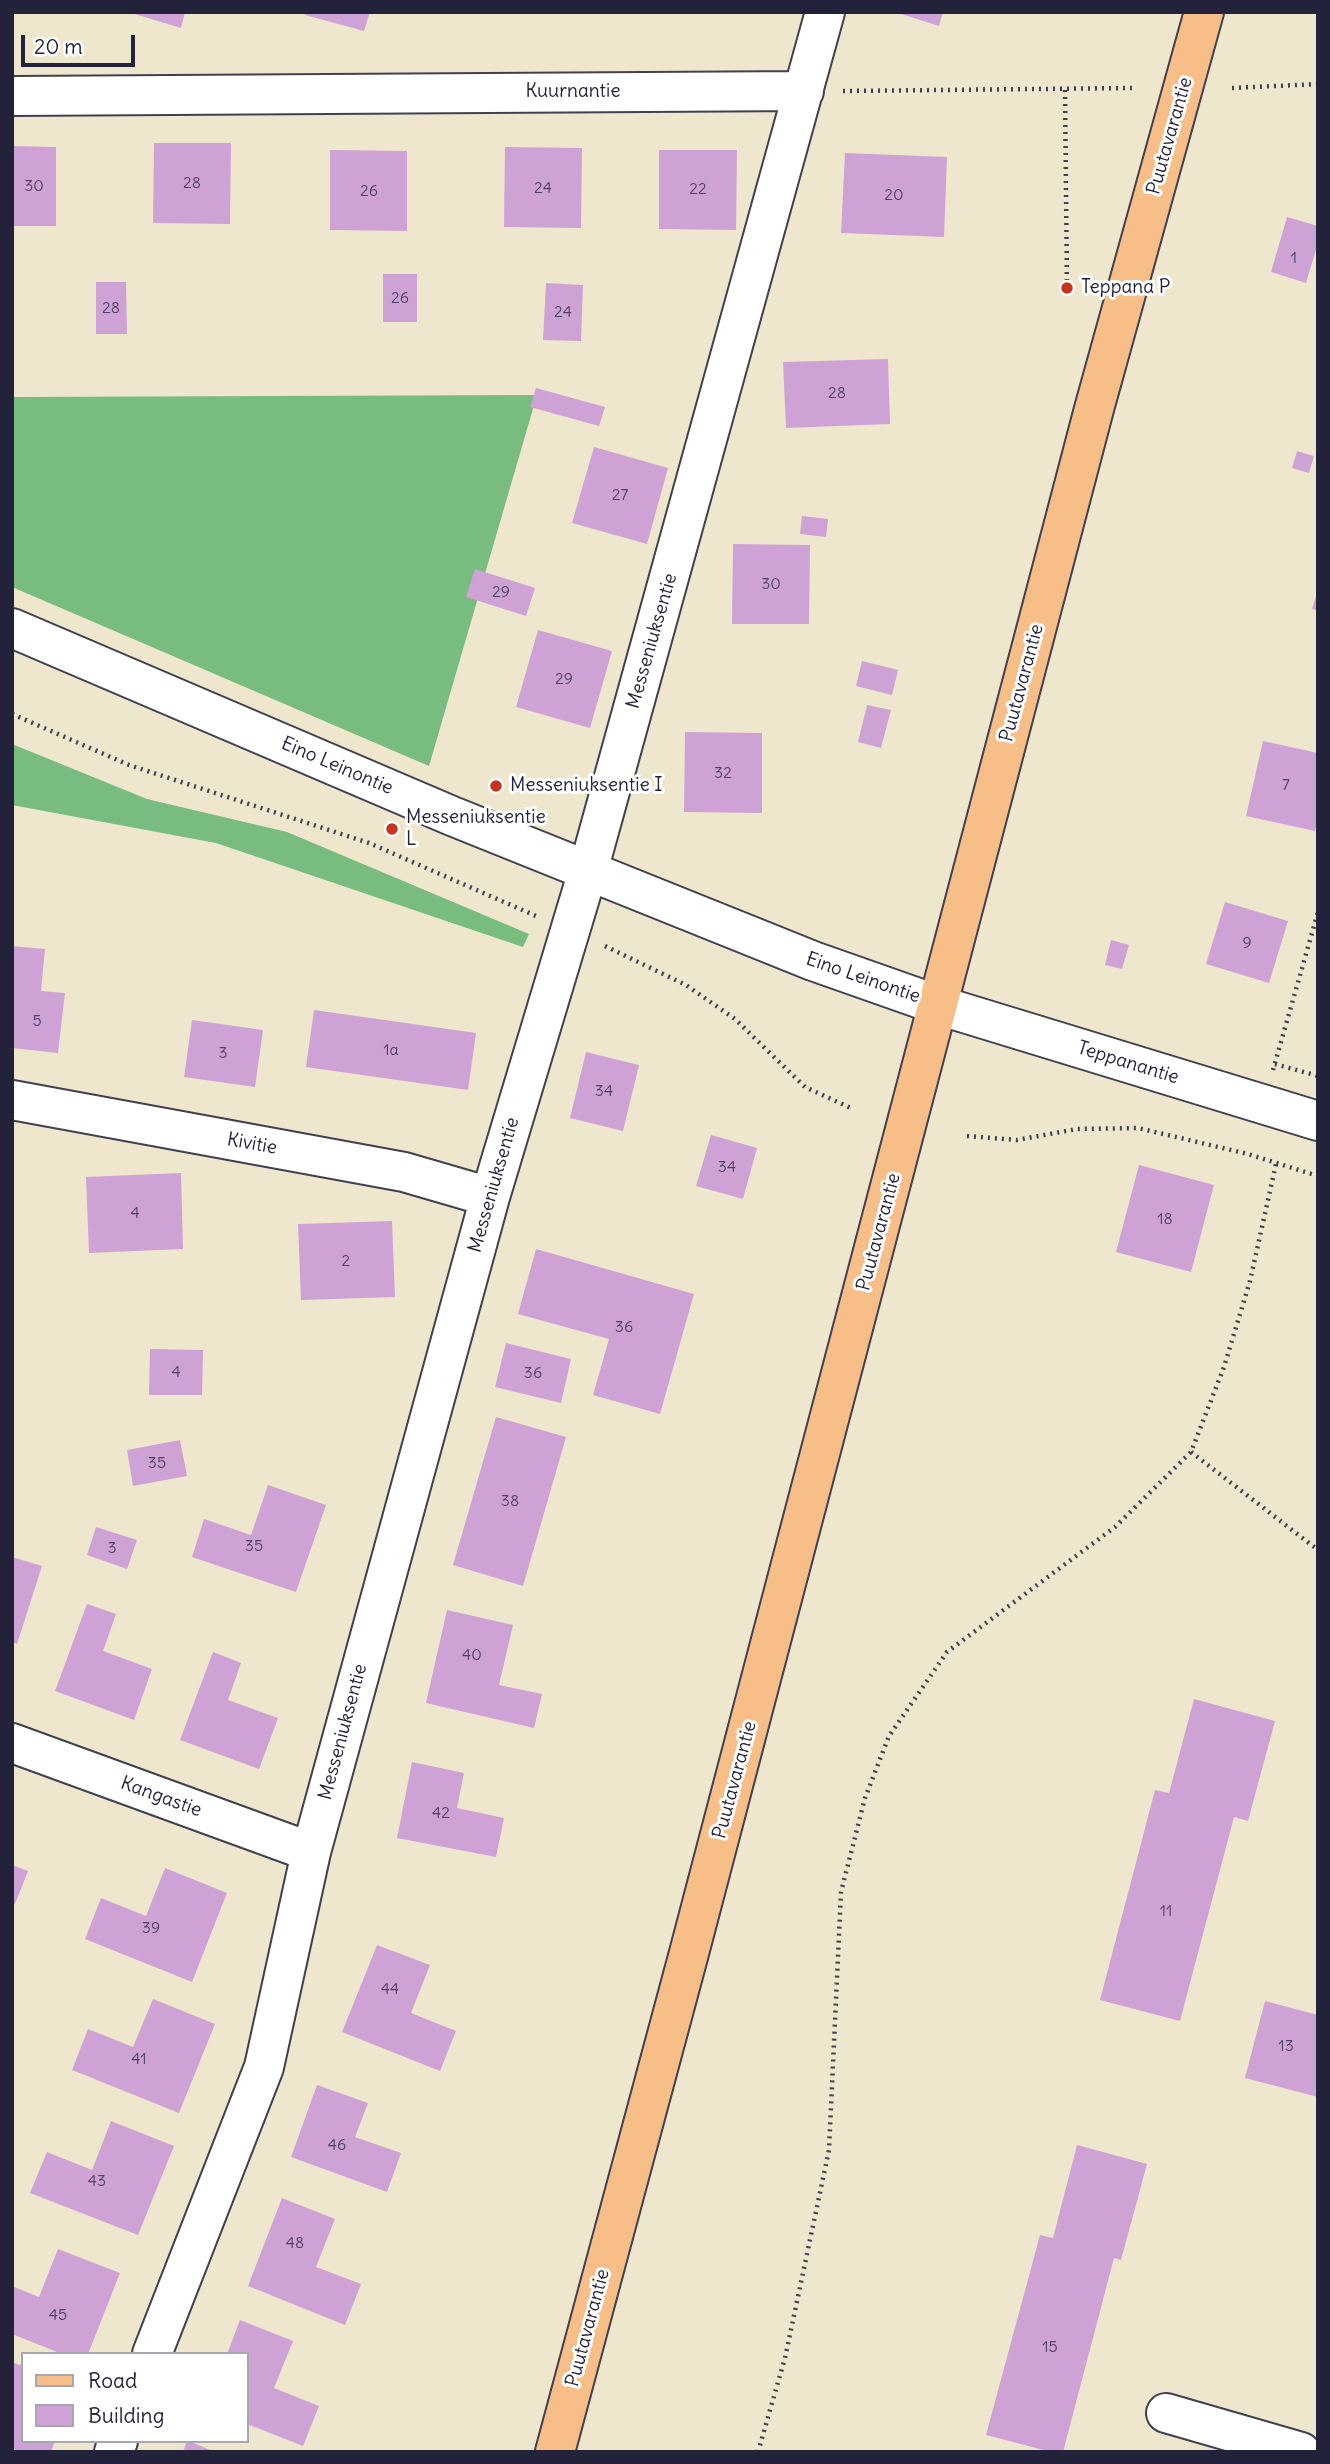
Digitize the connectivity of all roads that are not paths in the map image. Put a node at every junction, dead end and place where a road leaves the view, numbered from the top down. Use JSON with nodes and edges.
{"nodes":[{"id":1,"x":825,"y":12,"type":"edge"},
{"id":2,"x":1204,"y":12,"type":"edge"},
{"id":3,"x":804,"y":91,"type":"junction"},
{"id":4,"x":12,"y":96,"type":"edge"},
{"id":5,"x":12,"y":628,"type":"edge"},
{"id":6,"x":588,"y":871,"type":"junction"},
{"id":7,"x":938,"y":1005,"type":"junction"},
{"id":8,"x":12,"y":1100,"type":"edge"},
{"id":9,"x":1315,"y":1111,"type":"edge"},
{"id":10,"x":490,"y":1197,"type":"junction"},
{"id":11,"x":12,"y":1743,"type":"edge"},
{"id":12,"x":311,"y":1852,"type":"junction"},
{"id":13,"x":153,"y":2352,"type":"edge"},
{"id":14,"x":1167,"y":2413,"type":"dead end"},
{"id":15,"x":555,"y":2452,"type":"edge"},
{"id":16,"x":1301,"y":2452,"type":"edge"}],
"edges":[{"from":1,"to":3,"type":"street","name":"Messeniuksentie"},
{"from":2,"to":7,"type":"main road","name":"Puutavarantie"},
{"from":3,"to":4,"type":"street","name":"Kuurnantie"},
{"from":3,"to":6,"type":"street","name":"Messeniuksentie"},
{"from":5,"to":6,"type":"street","name":"Eino Leinontie"},
{"from":6,"to":7,"type":"street","name":"Eino Leinontie"},
{"from":6,"to":10,"type":"street","name":"Messeniuksentie"},
{"from":7,"to":9,"type":"street","name":"Teppanantie"},
{"from":7,"to":15,"type":"main road","name":"Puutavarantie"},
{"from":8,"to":10,"type":"street","name":"Kivitie"},
{"from":10,"to":12,"type":"street","name":"Messeniuksentie"},
{"from":11,"to":12,"type":"street","name":"Kangastie"},
{"from":12,"to":13,"type":"street","name":"Messeniuksentie"},
{"from":14,"to":16,"type":"street"}]}
